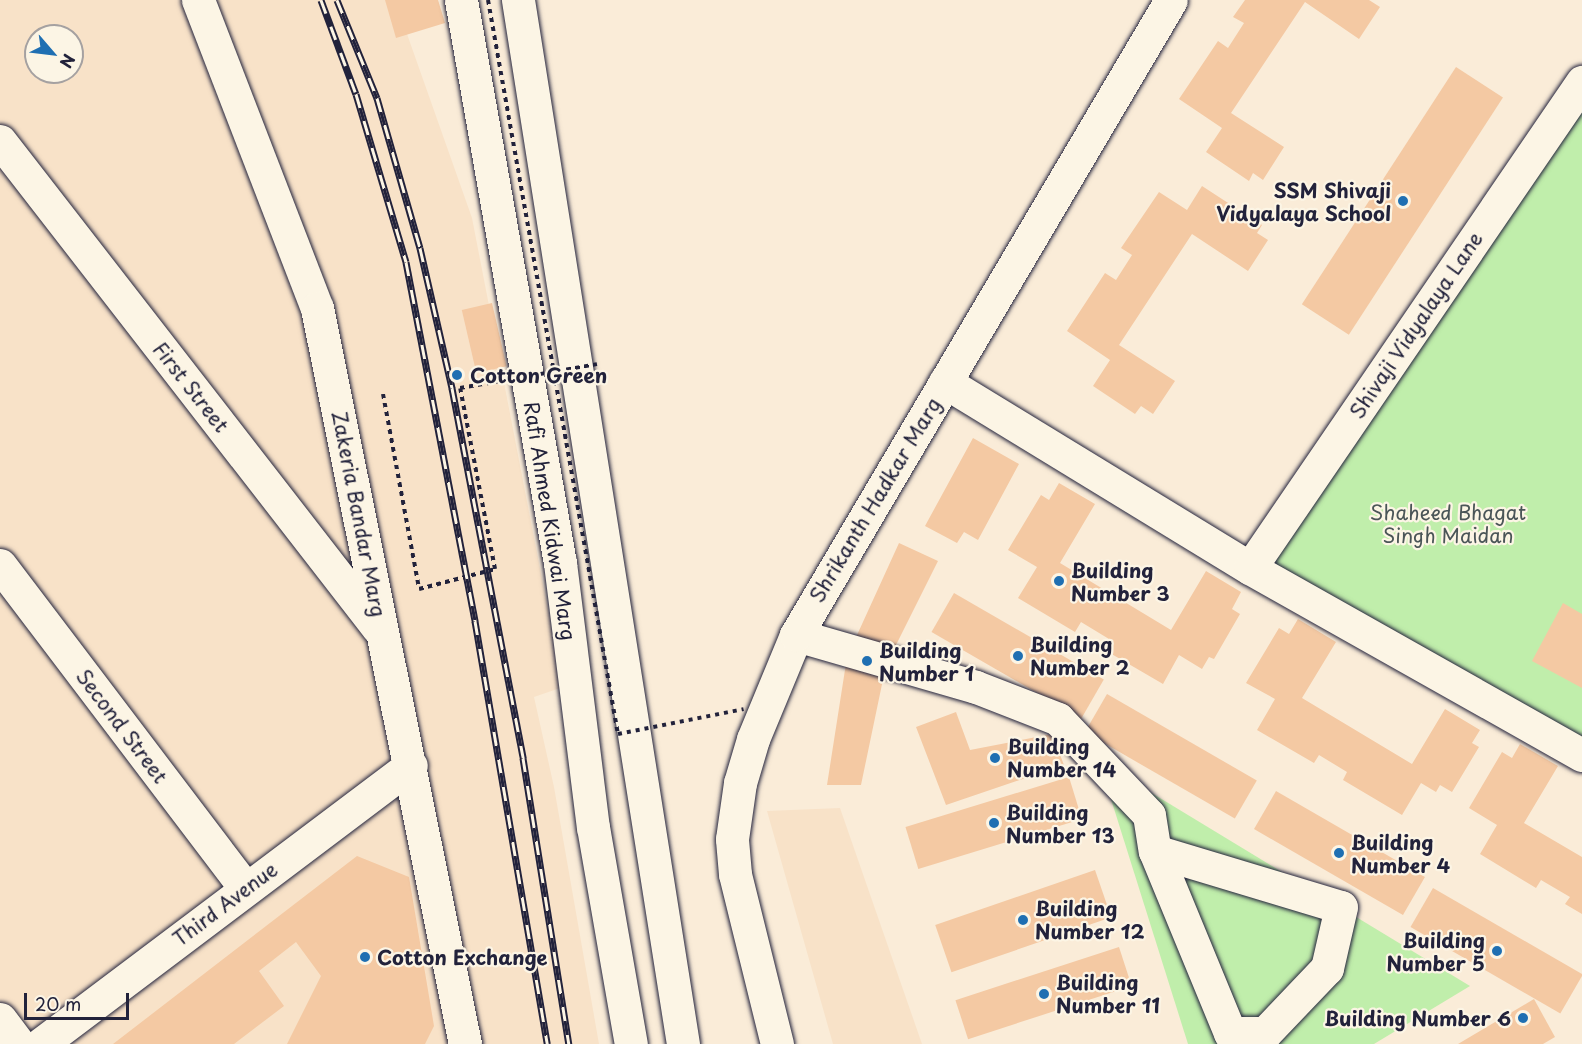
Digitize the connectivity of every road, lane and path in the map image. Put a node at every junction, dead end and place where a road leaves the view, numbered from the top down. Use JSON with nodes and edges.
{"nodes":[{"id":1,"x":198,"y":0,"type":"edge"},
{"id":2,"x":461,"y":0,"type":"edge"},
{"id":3,"x":488,"y":0,"type":"edge"},
{"id":4,"x":518,"y":0,"type":"edge"},
{"id":5,"x":1171,"y":0,"type":"edge"},
{"id":6,"x":1582,"y":82,"type":"edge"},
{"id":7,"x":0,"y":141,"type":"edge"},
{"id":8,"x":597,"y":364,"type":"dead end"},
{"id":9,"x":553,"y":371,"type":"junction"},
{"id":10,"x":945,"y":382,"type":"junction"},
{"id":11,"x":383,"y":394,"type":"dead end"},
{"id":12,"x":0,"y":565,"type":"edge"},
{"id":13,"x":1250,"y":568,"type":"junction"},
{"id":14,"x":382,"y":633,"type":"junction"},
{"id":15,"x":796,"y":635,"type":"junction"},
{"id":16,"x":744,"y":708,"type":"dead end"},
{"id":17,"x":1582,"y":755,"type":"edge"},
{"id":18,"x":411,"y":765,"type":"junction"},
{"id":19,"x":1155,"y":851,"type":"junction"},
{"id":20,"x":245,"y":888,"type":"junction"},
{"id":21,"x":0,"y":1019,"type":"edge"},
{"id":22,"x":19,"y":1044,"type":"edge"},
{"id":23,"x":41,"y":1044,"type":"edge"},
{"id":24,"x":465,"y":1044,"type":"edge"},
{"id":25,"x":631,"y":1044,"type":"edge"},
{"id":26,"x":683,"y":1044,"type":"edge"},
{"id":27,"x":777,"y":1044,"type":"edge"}],
"edges":[{"from":1,"to":14,"type":"main road","name":"Zakeria Bandar Marg"},
{"from":2,"to":25,"type":"main road","name":"Rafi Ahmed Kidwai Marg"},
{"from":3,"to":9,"type":"path","bridge":true},
{"from":4,"to":26,"type":"main road"},
{"from":5,"to":10,"type":"main road","name":"Shrikanth Hadkar Marg"},
{"from":6,"to":13,"type":"main road","name":"Shivaji Vidyalaya Lane"},
{"from":7,"to":14,"type":"main road","name":"First Street"},
{"from":8,"to":9,"type":"path","bridge":true},
{"from":9,"to":11,"type":"path","bridge":true},
{"from":9,"to":16,"type":"path","bridge":true},
{"from":10,"to":13,"type":"main road"},
{"from":10,"to":15,"type":"main road","name":"Shrikanth Hadkar Marg"},
{"from":12,"to":20,"type":"main road","name":"Second Street"},
{"from":13,"to":17,"type":"main road"},
{"from":14,"to":18,"type":"main road","name":"Zakeria Bandar Marg"},
{"from":15,"to":19,"type":"main road"},
{"from":15,"to":27,"type":"main road","name":"Shrikanth Hadkar Marg"},
{"from":18,"to":20,"type":"main road","name":"Third Avenue"},
{"from":18,"to":24,"type":"main road","name":"Zakeria Bandar Marg"},
{"from":19,"to":19,"type":"main road"},
{"from":20,"to":23,"type":"main road","name":"Third Avenue"},
{"from":21,"to":22,"type":"main road"}]}
